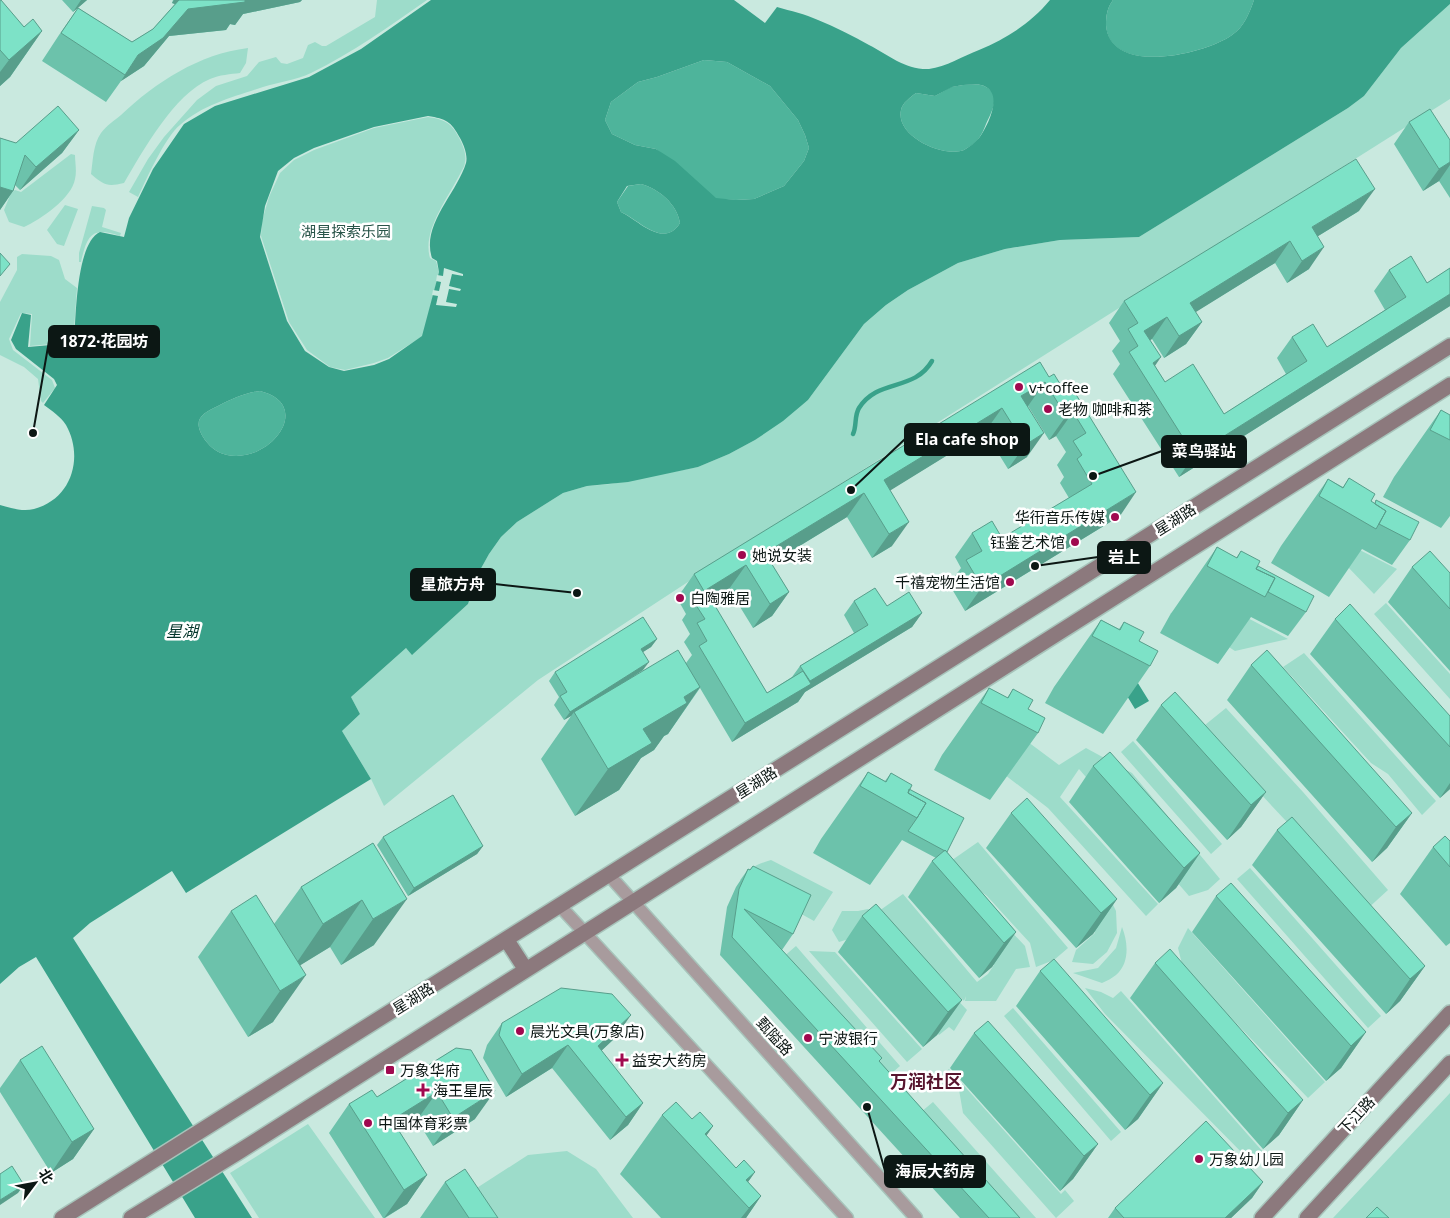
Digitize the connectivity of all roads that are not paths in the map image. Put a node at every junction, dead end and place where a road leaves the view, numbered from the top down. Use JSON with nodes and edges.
{"nodes":[{"id":1,"x":1450,"y":346,"type":"edge"},
{"id":2,"x":1450,"y":385,"type":"edge"},
{"id":3,"x":609,"y":875,"type":"junction"},
{"id":4,"x":633,"y":902,"type":"junction"},
{"id":5,"x":560,"y":906,"type":"junction"},
{"id":6,"x":584,"y":932,"type":"junction"},
{"id":7,"x":506,"y":939,"type":"junction"},
{"id":8,"x":526,"y":970,"type":"junction"},
{"id":9,"x":1450,"y":1013,"type":"edge"},
{"id":10,"x":1450,"y":1063,"type":"edge"},
{"id":11,"x":62,"y":1218,"type":"edge"},
{"id":12,"x":131,"y":1218,"type":"edge"},
{"id":13,"x":847,"y":1218,"type":"edge"},
{"id":14,"x":916,"y":1218,"type":"edge"},
{"id":15,"x":1262,"y":1218,"type":"edge"},
{"id":16,"x":1307,"y":1218,"type":"edge"}],
"edges":[{"from":1,"to":3,"type":"street","name":"星湖路"},
{"from":2,"to":4,"type":"street"},
{"from":3,"to":4,"type":"street","name":"甄隘路"},
{"from":3,"to":5,"type":"street","name":"星湖路"},
{"from":4,"to":6,"type":"street"},
{"from":4,"to":14,"type":"street","name":"甄隘路"},
{"from":5,"to":6,"type":"street"},
{"from":5,"to":7,"type":"street","name":"星湖路"},
{"from":6,"to":8,"type":"street"},
{"from":6,"to":13,"type":"street"},
{"from":7,"to":8,"type":"street"},
{"from":7,"to":11,"type":"street","name":"星湖路"},
{"from":8,"to":12,"type":"street"},
{"from":9,"to":15,"type":"street","name":"下江路"},
{"from":10,"to":16,"type":"street"}]}
